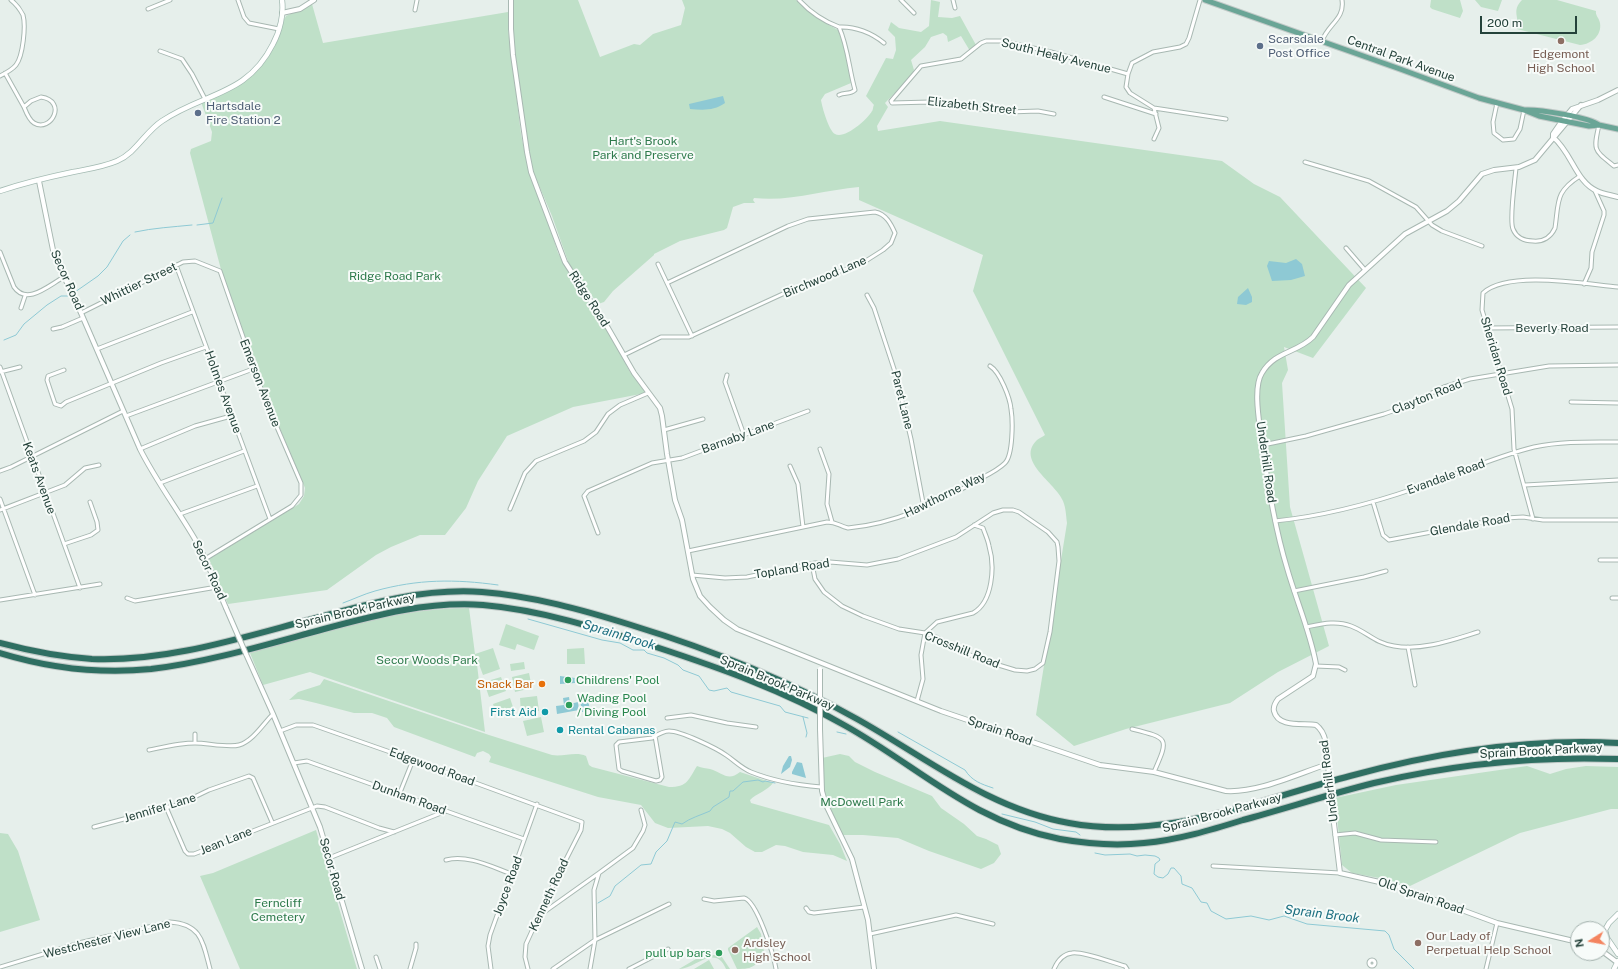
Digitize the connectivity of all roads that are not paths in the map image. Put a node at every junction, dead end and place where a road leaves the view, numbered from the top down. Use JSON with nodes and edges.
{"nodes":[{"id":1,"x":170,"y":0,"type":"edge"},
{"id":2,"x":238,"y":0,"type":"edge"},
{"id":3,"x":282,"y":0,"type":"edge"},
{"id":4,"x":314,"y":0,"type":"edge"},
{"id":5,"x":417,"y":0,"type":"edge"},
{"id":6,"x":511,"y":0,"type":"edge"},
{"id":7,"x":799,"y":0,"type":"edge"},
{"id":8,"x":901,"y":0,"type":"edge"},
{"id":9,"x":953,"y":0,"type":"edge"},
{"id":10,"x":1200,"y":0,"type":"edge"},
{"id":11,"x":1205,"y":0,"type":"edge"},
{"id":12,"x":1342,"y":0,"type":"edge"},
{"id":13,"x":13,"y":1,"type":"edge"},
{"id":14,"x":955,"y":8,"type":"dead end"},
{"id":15,"x":148,"y":9,"type":"dead end"},
{"id":16,"x":415,"y":10,"type":"dead end"},
{"id":17,"x":282,"y":13,"type":"junction"},
{"id":18,"x":914,"y":13,"type":"dead end"},
{"id":19,"x":839,"y":27,"type":"junction"},
{"id":20,"x":279,"y":29,"type":"junction"},
{"id":21,"x":1322,"y":41,"type":"junction"},
{"id":22,"x":884,"y":44,"type":"dead end"},
{"id":23,"x":160,"y":51,"type":"dead end"},
{"id":24,"x":5,"y":74,"type":"junction"},
{"id":25,"x":1128,"y":74,"type":"junction"},
{"id":26,"x":0,"y":76,"type":"edge"},
{"id":27,"x":1618,"y":90,"type":"edge"},
{"id":28,"x":839,"y":95,"type":"dead end"},
{"id":29,"x":1104,"y":97,"type":"dead end"},
{"id":30,"x":205,"y":99,"type":"junction"},
{"id":31,"x":891,"y":102,"type":"joint"},
{"id":32,"x":1497,"y":104,"type":"junction"},
{"id":33,"x":1581,"y":106,"type":"junction"},
{"id":34,"x":24,"y":107,"type":"junction"},
{"id":35,"x":1154,"y":108,"type":"junction"},
{"id":36,"x":1524,"y":110,"type":"junction"},
{"id":37,"x":1054,"y":114,"type":"dead end"},
{"id":38,"x":1156,"y":114,"type":"junction"},
{"id":39,"x":1566,"y":116,"type":"junction"},
{"id":40,"x":1572,"y":117,"type":"junction"},
{"id":41,"x":1226,"y":119,"type":"dead end"},
{"id":42,"x":1564,"y":122,"type":"junction"},
{"id":43,"x":1599,"y":125,"type":"junction"},
{"id":44,"x":1618,"y":129,"type":"edge"},
{"id":45,"x":1553,"y":137,"type":"junction"},
{"id":46,"x":1154,"y":139,"type":"dead end"},
{"id":47,"x":1305,"y":162,"type":"dead end"},
{"id":48,"x":1618,"y":165,"type":"edge"},
{"id":49,"x":1516,"y":168,"type":"junction"},
{"id":50,"x":1580,"y":176,"type":"junction"},
{"id":51,"x":39,"y":180,"type":"junction"},
{"id":52,"x":0,"y":191,"type":"edge"},
{"id":53,"x":1596,"y":191,"type":"junction"},
{"id":54,"x":1618,"y":196,"type":"edge"},
{"id":55,"x":1428,"y":221,"type":"junction"},
{"id":56,"x":1482,"y":246,"type":"dead end"},
{"id":57,"x":1346,"y":248,"type":"dead end"},
{"id":58,"x":0,"y":252,"type":"edge"},
{"id":59,"x":658,"y":264,"type":"dead end"},
{"id":60,"x":176,"y":265,"type":"junction"},
{"id":61,"x":1365,"y":270,"type":"junction"},
{"id":62,"x":220,"y":271,"type":"joint"},
{"id":63,"x":64,"y":277,"type":"junction"},
{"id":64,"x":667,"y":283,"type":"junction"},
{"id":65,"x":1584,"y":284,"type":"junction"},
{"id":66,"x":1618,"y":286,"type":"edge"},
{"id":67,"x":867,"y":295,"type":"dead end"},
{"id":68,"x":25,"y":296,"type":"junction"},
{"id":69,"x":21,"y":308,"type":"dead end"},
{"id":70,"x":192,"y":312,"type":"junction"},
{"id":71,"x":82,"y":313,"type":"junction"},
{"id":72,"x":83,"y":318,"type":"junction"},
{"id":73,"x":1618,"y":327,"type":"edge"},
{"id":74,"x":1486,"y":328,"type":"junction"},
{"id":75,"x":53,"y":329,"type":"dead end"},
{"id":76,"x":692,"y":336,"type":"junction"},
{"id":77,"x":206,"y":347,"type":"junction"},
{"id":78,"x":97,"y":349,"type":"junction"},
{"id":79,"x":624,"y":355,"type":"junction"},
{"id":80,"x":1618,"y":365,"type":"edge"},
{"id":81,"x":990,"y":366,"type":"dead end"},
{"id":82,"x":0,"y":367,"type":"edge"},
{"id":83,"x":20,"y":367,"type":"dead end"},
{"id":84,"x":253,"y":369,"type":"junction"},
{"id":85,"x":64,"y":370,"type":"dead end"},
{"id":86,"x":1,"y":372,"type":"edge"},
{"id":87,"x":1502,"y":374,"type":"junction"},
{"id":88,"x":727,"y":375,"type":"dead end"},
{"id":89,"x":218,"y":381,"type":"junction"},
{"id":90,"x":112,"y":384,"type":"junction"},
{"id":91,"x":648,"y":393,"type":"junction"},
{"id":92,"x":1571,"y":402,"type":"dead end"},
{"id":93,"x":1618,"y":403,"type":"edge"},
{"id":94,"x":123,"y":411,"type":"junction"},
{"id":95,"x":808,"y":411,"type":"dead end"},
{"id":96,"x":126,"y":416,"type":"junction"},
{"id":97,"x":231,"y":416,"type":"junction"},
{"id":98,"x":703,"y":419,"type":"dead end"},
{"id":99,"x":664,"y":430,"type":"junction"},
{"id":100,"x":744,"y":435,"type":"junction"},
{"id":101,"x":1618,"y":442,"type":"edge"},
{"id":102,"x":1262,"y":446,"type":"junction"},
{"id":103,"x":140,"y":449,"type":"junction"},
{"id":104,"x":820,"y":449,"type":"dead end"},
{"id":105,"x":244,"y":451,"type":"junction"},
{"id":106,"x":1515,"y":453,"type":"junction"},
{"id":107,"x":31,"y":456,"type":"junction"},
{"id":108,"x":668,"y":460,"type":"junction"},
{"id":109,"x":99,"y":466,"type":"dead end"},
{"id":110,"x":790,"y":466,"type":"dead end"},
{"id":111,"x":0,"y":471,"type":"edge"},
{"id":112,"x":1618,"y":480,"type":"edge"},
{"id":113,"x":160,"y":483,"type":"junction"},
{"id":114,"x":1525,"y":485,"type":"junction"},
{"id":115,"x":257,"y":486,"type":"junction"},
{"id":116,"x":45,"y":493,"type":"junction"},
{"id":117,"x":0,"y":499,"type":"edge"},
{"id":118,"x":90,"y":502,"type":"dead end"},
{"id":119,"x":1373,"y":502,"type":"junction"},
{"id":120,"x":924,"y":508,"type":"junction"},
{"id":121,"x":2,"y":509,"type":"edge"},
{"id":122,"x":510,"y":509,"type":"dead end"},
{"id":123,"x":180,"y":514,"type":"junction"},
{"id":124,"x":270,"y":519,"type":"junction"},
{"id":125,"x":983,"y":519,"type":"junction"},
{"id":126,"x":1533,"y":519,"type":"junction"},
{"id":127,"x":1618,"y":520,"type":"edge"},
{"id":128,"x":1275,"y":521,"type":"junction"},
{"id":129,"x":832,"y":522,"type":"junction"},
{"id":130,"x":974,"y":525,"type":"junction"},
{"id":131,"x":803,"y":527,"type":"junction"},
{"id":132,"x":983,"y":528,"type":"junction"},
{"id":133,"x":598,"y":533,"type":"dead end"},
{"id":134,"x":64,"y":544,"type":"junction"},
{"id":135,"x":688,"y":551,"type":"junction"},
{"id":136,"x":205,"y":559,"type":"junction"},
{"id":137,"x":1600,"y":560,"type":"dead end"},
{"id":138,"x":1618,"y":560,"type":"edge"},
{"id":139,"x":812,"y":564,"type":"junction"},
{"id":140,"x":1058,"y":569,"type":"joint"},
{"id":141,"x":1386,"y":571,"type":"dead end"},
{"id":142,"x":692,"y":575,"type":"junction"},
{"id":143,"x":100,"y":584,"type":"dead end"},
{"id":144,"x":217,"y":587,"type":"junction"},
{"id":145,"x":80,"y":588,"type":"junction"},
{"id":146,"x":696,"y":588,"type":"joint"},
{"id":147,"x":1294,"y":591,"type":"junction"},
{"id":148,"x":35,"y":595,"type":"junction"},
{"id":149,"x":127,"y":598,"type":"dead end"},
{"id":150,"x":1612,"y":598,"type":"dead end"},
{"id":151,"x":1618,"y":598,"type":"edge"},
{"id":152,"x":0,"y":600,"type":"edge"},
{"id":153,"x":1306,"y":627,"type":"junction"},
{"id":154,"x":1478,"y":632,"type":"dead end"},
{"id":155,"x":925,"y":633,"type":"junction"},
{"id":156,"x":0,"y":643,"type":"edge"},
{"id":157,"x":1408,"y":647,"type":"junction"},
{"id":158,"x":0,"y":653,"type":"edge"},
{"id":159,"x":820,"y":662,"type":"junction"},
{"id":160,"x":1316,"y":666,"type":"junction"},
{"id":161,"x":1345,"y":670,"type":"dead end"},
{"id":162,"x":1415,"y":685,"type":"dead end"},
{"id":163,"x":917,"y":701,"type":"junction"},
{"id":164,"x":273,"y":714,"type":"junction"},
{"id":165,"x":667,"y":718,"type":"dead end"},
{"id":166,"x":756,"y":727,"type":"dead end"},
{"id":167,"x":1132,"y":729,"type":"dead end"},
{"id":168,"x":280,"y":731,"type":"junction"},
{"id":169,"x":195,"y":734,"type":"dead end"},
{"id":170,"x":656,"y":735,"type":"junction"},
{"id":171,"x":195,"y":743,"type":"junction"},
{"id":172,"x":1618,"y":743,"type":"edge"},
{"id":173,"x":149,"y":750,"type":"dead end"},
{"id":174,"x":1618,"y":759,"type":"edge"},
{"id":175,"x":413,"y":760,"type":"junction"},
{"id":176,"x":294,"y":763,"type":"junction"},
{"id":177,"x":1328,"y":764,"type":"junction"},
{"id":178,"x":1154,"y":772,"type":"junction"},
{"id":179,"x":821,"y":787,"type":"junction"},
{"id":180,"x":399,"y":794,"type":"junction"},
{"id":181,"x":537,"y":804,"type":"junction"},
{"id":182,"x":166,"y":807,"type":"junction"},
{"id":183,"x":312,"y":807,"type":"junction"},
{"id":184,"x":641,"y":810,"type":"dead end"},
{"id":185,"x":446,"y":811,"type":"junction"},
{"id":186,"x":272,"y":822,"type":"junction"},
{"id":187,"x":582,"y":823,"type":"joint"},
{"id":188,"x":94,"y":827,"type":"dead end"},
{"id":189,"x":394,"y":832,"type":"junction"},
{"id":190,"x":1335,"y":835,"type":"junction"},
{"id":191,"x":524,"y":839,"type":"junction"},
{"id":192,"x":1436,"y":842,"type":"dead end"},
{"id":193,"x":329,"y":858,"type":"junction"},
{"id":194,"x":446,"y":860,"type":"dead end"},
{"id":195,"x":1213,"y":866,"type":"dead end"},
{"id":196,"x":599,"y":873,"type":"junction"},
{"id":197,"x":1340,"y":873,"type":"junction"},
{"id":198,"x":512,"y":874,"type":"junction"},
{"id":199,"x":704,"y":899,"type":"dead end"},
{"id":200,"x":669,"y":904,"type":"dead end"},
{"id":201,"x":864,"y":907,"type":"junction"},
{"id":202,"x":806,"y":908,"type":"dead end"},
{"id":203,"x":1618,"y":914,"type":"edge"},
{"id":204,"x":540,"y":915,"type":"junction"},
{"id":205,"x":1496,"y":923,"type":"junction"},
{"id":206,"x":993,"y":924,"type":"dead end"},
{"id":207,"x":870,"y":934,"type":"junction"},
{"id":208,"x":595,"y":940,"type":"junction"},
{"id":209,"x":1570,"y":940,"type":"edge"},
{"id":210,"x":416,"y":944,"type":"dead end"},
{"id":211,"x":668,"y":949,"type":"dead end"},
{"id":212,"x":1618,"y":954,"type":"edge"},
{"id":213,"x":376,"y":957,"type":"dead end"},
{"id":214,"x":1618,"y":962,"type":"edge"},
{"id":215,"x":0,"y":967,"type":"edge"},
{"id":216,"x":210,"y":969,"type":"edge"},
{"id":217,"x":362,"y":969,"type":"edge"},
{"id":218,"x":380,"y":969,"type":"edge"},
{"id":219,"x":410,"y":969,"type":"edge"},
{"id":220,"x":491,"y":969,"type":"edge"},
{"id":221,"x":528,"y":969,"type":"edge"},
{"id":222,"x":553,"y":969,"type":"edge"},
{"id":223,"x":590,"y":969,"type":"edge"},
{"id":224,"x":630,"y":969,"type":"edge"},
{"id":225,"x":776,"y":969,"type":"edge"},
{"id":226,"x":874,"y":969,"type":"edge"},
{"id":227,"x":1054,"y":969,"type":"edge"},
{"id":228,"x":1127,"y":969,"type":"edge"},
{"id":229,"x":1486,"y":969,"type":"edge"},
{"id":230,"x":1614,"y":969,"type":"edge"}],
"edges":[{"from":1,"to":15,"type":"street"},
{"from":2,"to":20,"type":"street"},
{"from":3,"to":17,"type":"main road"},
{"from":4,"to":17,"type":"street"},
{"from":5,"to":16,"type":"street"},
{"from":6,"to":79,"type":"street","name":"Ridge Road"},
{"from":7,"to":19,"type":"street"},
{"from":8,"to":18,"type":"street"},
{"from":9,"to":14,"type":"street"},
{"from":10,"to":25,"type":"street","name":"South Healy Avenue"},
{"from":11,"to":21,"type":"main road","name":"Central Park Avenue"},
{"from":12,"to":21,"type":"street"},
{"from":13,"to":24,"type":"street"},
{"from":17,"to":20,"type":"main road"},
{"from":19,"to":22,"type":"street"},
{"from":19,"to":28,"type":"street"},
{"from":20,"to":30,"type":"main road"},
{"from":21,"to":32,"type":"main road","name":"Central Park Avenue"},
{"from":23,"to":30,"type":"street"},
{"from":24,"to":26,"type":"street"},
{"from":24,"to":34,"type":"street"},
{"from":25,"to":31,"type":"street","name":"South Healy Avenue"},
{"from":25,"to":35,"type":"street"},
{"from":27,"to":33,"type":"street"},
{"from":29,"to":38,"type":"street"},
{"from":30,"to":51,"type":"main road"},
{"from":31,"to":37,"type":"street","name":"Elizabeth Street"},
{"from":32,"to":36,"type":"main road","name":"Central Park Avenue"},
{"from":32,"to":36,"type":"street"},
{"from":33,"to":39,"type":"street"},
{"from":33,"to":40,"type":"street","name":"Underhill Road"},
{"from":34,"to":34,"type":"street"},
{"from":35,"to":38,"type":"street"},
{"from":35,"to":41,"type":"street"},
{"from":36,"to":39,"type":"main road","name":"Central Park Avenue"},
{"from":36,"to":42,"type":"main road","name":"Central Park Avenue"},
{"from":38,"to":46,"type":"street"},
{"from":39,"to":40,"type":"main road","name":"Central Park Avenue"},
{"from":39,"to":42,"type":"street"},
{"from":40,"to":42,"type":"street","name":"Underhill Road"},
{"from":40,"to":43,"type":"main road","name":"Central Park Avenue"},
{"from":42,"to":43,"type":"main road","name":"Central Park Avenue"},
{"from":42,"to":45,"type":"street","name":"Underhill Road"},
{"from":43,"to":44,"type":"main road","name":"Central Park Avenue"},
{"from":43,"to":48,"type":"street"},
{"from":45,"to":49,"type":"street","name":"Underhill Road"},
{"from":45,"to":50,"type":"street"},
{"from":47,"to":55,"type":"street"},
{"from":49,"to":50,"type":"street"},
{"from":49,"to":55,"type":"street","name":"Underhill Road"},
{"from":50,"to":53,"type":"street"},
{"from":51,"to":52,"type":"main road"},
{"from":51,"to":63,"type":"street","name":"Secor Road"},
{"from":53,"to":54,"type":"street"},
{"from":53,"to":65,"type":"street"},
{"from":55,"to":56,"type":"street"},
{"from":55,"to":61,"type":"street","name":"Underhill Road"},
{"from":57,"to":61,"type":"street"},
{"from":58,"to":68,"type":"street"},
{"from":59,"to":64,"type":"street"},
{"from":60,"to":62,"type":"street","name":"Whittier Street"},
{"from":60,"to":70,"type":"street","name":"Holmes Avenue"},
{"from":60,"to":71,"type":"street","name":"Whittier Street"},
{"from":61,"to":102,"type":"street","name":"Underhill Road"},
{"from":62,"to":84,"type":"street","name":"Emerson Avenue"},
{"from":63,"to":68,"type":"street"},
{"from":63,"to":71,"type":"street","name":"Secor Road"},
{"from":64,"to":76,"type":"street"},
{"from":64,"to":76,"type":"street","name":"Birchwood Lane"},
{"from":65,"to":66,"type":"street","name":"Sheridan Road"},
{"from":65,"to":74,"type":"street","name":"Sheridan Road"},
{"from":67,"to":120,"type":"street","name":"Paret Lane"},
{"from":68,"to":69,"type":"street"},
{"from":70,"to":77,"type":"street","name":"Holmes Avenue"},
{"from":70,"to":78,"type":"street"},
{"from":71,"to":72,"type":"street","name":"Secor Road"},
{"from":72,"to":75,"type":"street"},
{"from":72,"to":78,"type":"street","name":"Secor Road"},
{"from":73,"to":74,"type":"street","name":"Beverly Road"},
{"from":74,"to":87,"type":"street","name":"Sheridan Road"},
{"from":76,"to":79,"type":"street","name":"Birchwood Lane"},
{"from":77,"to":89,"type":"street","name":"Holmes Avenue"},
{"from":77,"to":90,"type":"street"},
{"from":78,"to":90,"type":"street","name":"Secor Road"},
{"from":79,"to":91,"type":"street","name":"Ridge Road"},
{"from":80,"to":87,"type":"street","name":"Clayton Road"},
{"from":81,"to":120,"type":"street","name":"Hawthorne Way"},
{"from":82,"to":86,"type":"street","name":"Keats Avenue"},
{"from":83,"to":86,"type":"street"},
{"from":84,"to":89,"type":"street"},
{"from":84,"to":124,"type":"street","name":"Emerson Avenue"},
{"from":85,"to":90,"type":"street"},
{"from":86,"to":107,"type":"street","name":"Keats Avenue"},
{"from":87,"to":102,"type":"street","name":"Clayton Road"},
{"from":87,"to":106,"type":"street","name":"Sheridan Road"},
{"from":88,"to":100,"type":"street"},
{"from":89,"to":96,"type":"street"},
{"from":89,"to":97,"type":"street","name":"Holmes Avenue"},
{"from":90,"to":94,"type":"street","name":"Secor Road"},
{"from":91,"to":99,"type":"street","name":"Ridge Road"},
{"from":91,"to":122,"type":"street"},
{"from":92,"to":93,"type":"street"},
{"from":94,"to":96,"type":"street","name":"Secor Road"},
{"from":94,"to":107,"type":"street"},
{"from":95,"to":100,"type":"street","name":"Barnaby Lane"},
{"from":96,"to":103,"type":"street","name":"Secor Road"},
{"from":97,"to":103,"type":"street"},
{"from":97,"to":105,"type":"street","name":"Holmes Avenue"},
{"from":98,"to":99,"type":"street"},
{"from":99,"to":108,"type":"street","name":"Ridge Road"},
{"from":100,"to":108,"type":"street","name":"Barnaby Lane"},
{"from":101,"to":106,"type":"street","name":"Evandale Road"},
{"from":102,"to":128,"type":"street","name":"Underhill Road"},
{"from":103,"to":113,"type":"street","name":"Secor Road"},
{"from":104,"to":129,"type":"street"},
{"from":105,"to":113,"type":"street"},
{"from":105,"to":115,"type":"street","name":"Holmes Avenue"},
{"from":106,"to":114,"type":"street","name":"Sheridan Road"},
{"from":106,"to":119,"type":"street","name":"Evandale Road"},
{"from":107,"to":111,"type":"street"},
{"from":107,"to":116,"type":"street","name":"Keats Avenue"},
{"from":108,"to":133,"type":"street","name":"Barnaby Lane"},
{"from":108,"to":135,"type":"street","name":"Ridge Road"},
{"from":109,"to":116,"type":"street"},
{"from":110,"to":131,"type":"street"},
{"from":112,"to":114,"type":"street"},
{"from":113,"to":123,"type":"street","name":"Secor Road"},
{"from":114,"to":126,"type":"street","name":"Sheridan Road"},
{"from":115,"to":123,"type":"street"},
{"from":115,"to":124,"type":"street","name":"Holmes Avenue"},
{"from":116,"to":121,"type":"street"},
{"from":116,"to":134,"type":"street","name":"Keats Avenue"},
{"from":117,"to":121,"type":"street"},
{"from":118,"to":134,"type":"street"},
{"from":119,"to":126,"type":"street","name":"Glendale Road"},
{"from":119,"to":128,"type":"street","name":"Evandale Road"},
{"from":120,"to":129,"type":"street","name":"Hawthorne Way"},
{"from":121,"to":148,"type":"street"},
{"from":123,"to":136,"type":"street","name":"Secor Road"},
{"from":124,"to":136,"type":"street"},
{"from":125,"to":130,"type":"street","name":"Topland Road"},
{"from":125,"to":132,"type":"street"},
{"from":125,"to":140,"type":"street","name":"Topland Road"},
{"from":126,"to":127,"type":"street","name":"Glendale Road"},
{"from":128,"to":147,"type":"street","name":"Underhill Road"},
{"from":129,"to":131,"type":"street","name":"Hawthorne Way"},
{"from":130,"to":132,"type":"street"},
{"from":130,"to":139,"type":"street","name":"Topland Road"},
{"from":131,"to":135,"type":"street","name":"Hawthorne Way"},
{"from":132,"to":155,"type":"street"},
{"from":134,"to":145,"type":"street","name":"Keats Avenue"},
{"from":135,"to":142,"type":"street","name":"Ridge Road"},
{"from":136,"to":144,"type":"street","name":"Secor Road"},
{"from":137,"to":138,"type":"street"},
{"from":139,"to":142,"type":"street","name":"Topland Road"},
{"from":139,"to":155,"type":"street","name":"Crosshill Road"},
{"from":140,"to":155,"type":"street","name":"Crosshill Road"},
{"from":141,"to":147,"type":"street"},
{"from":142,"to":146,"type":"street","name":"Ridge Road"},
{"from":143,"to":145,"type":"street"},
{"from":144,"to":149,"type":"street"},
{"from":144,"to":164,"type":"street","name":"Secor Road","bridge":true},
{"from":145,"to":148,"type":"street"},
{"from":146,"to":159,"type":"street","name":"Sprain Road"},
{"from":147,"to":153,"type":"street","name":"Underhill Road"},
{"from":148,"to":152,"type":"street"},
{"from":150,"to":151,"type":"street"},
{"from":153,"to":157,"type":"street"},
{"from":153,"to":160,"type":"street","name":"Underhill Road"},
{"from":154,"to":157,"type":"street"},
{"from":155,"to":163,"type":"street"},
{"from":156,"to":172,"type":"highway","name":"Sprain Brook Parkway"},
{"from":157,"to":162,"type":"street"},
{"from":158,"to":174,"type":"highway","name":"Sprain Brook Parkway"},
{"from":159,"to":163,"type":"street","name":"Sprain Road"},
{"from":159,"to":179,"type":"street","bridge":true},
{"from":160,"to":161,"type":"street"},
{"from":160,"to":177,"type":"street","name":"Underhill Road"},
{"from":163,"to":178,"type":"street","name":"Sprain Road"},
{"from":164,"to":168,"type":"street","name":"Secor Road"},
{"from":164,"to":171,"type":"street"},
{"from":165,"to":166,"type":"street"},
{"from":167,"to":178,"type":"street"},
{"from":168,"to":175,"type":"street","name":"Edgewood Road"},
{"from":168,"to":176,"type":"street","name":"Secor Road"},
{"from":169,"to":171,"type":"street"},
{"from":170,"to":170,"type":"street"},
{"from":170,"to":179,"type":"street"},
{"from":171,"to":173,"type":"street"},
{"from":175,"to":180,"type":"street"},
{"from":175,"to":181,"type":"street","name":"Edgewood Road"},
{"from":176,"to":180,"type":"street","name":"Dunham Road"},
{"from":176,"to":183,"type":"street","name":"Secor Road"},
{"from":177,"to":178,"type":"street","name":"Sprain Road"},
{"from":177,"to":190,"type":"street","name":"Underhill Road","bridge":true},
{"from":179,"to":201,"type":"street"},
{"from":180,"to":185,"type":"street","name":"Dunham Road"},
{"from":181,"to":187,"type":"street","name":"Edgewood Road"},
{"from":181,"to":191,"type":"street","name":"Joyce Road"},
{"from":182,"to":186,"type":"street","name":"Jennifer Lane"},
{"from":182,"to":186,"type":"street","name":"Jean Lane"},
{"from":182,"to":188,"type":"street","name":"Jennifer Lane"},
{"from":183,"to":186,"type":"street","name":"Jean Lane"},
{"from":183,"to":189,"type":"street"},
{"from":183,"to":193,"type":"street","name":"Secor Road"},
{"from":184,"to":196,"type":"street"},
{"from":185,"to":189,"type":"street"},
{"from":185,"to":191,"type":"street","name":"Dunham Road"},
{"from":187,"to":204,"type":"street","name":"Kenneth Road"},
{"from":189,"to":193,"type":"street"},
{"from":190,"to":192,"type":"street"},
{"from":190,"to":197,"type":"street","name":"Underhill Road"},
{"from":191,"to":198,"type":"street","name":"Joyce Road"},
{"from":193,"to":217,"type":"street","name":"Secor Road"},
{"from":194,"to":198,"type":"street"},
{"from":195,"to":197,"type":"street","name":"Old Sprain Road"},
{"from":196,"to":204,"type":"street"},
{"from":196,"to":208,"type":"street"},
{"from":197,"to":205,"type":"street","name":"Old Sprain Road"},
{"from":198,"to":220,"type":"street","name":"Joyce Road"},
{"from":199,"to":225,"type":"street"},
{"from":200,"to":208,"type":"street"},
{"from":201,"to":202,"type":"street"},
{"from":201,"to":207,"type":"street"},
{"from":203,"to":212,"type":"main road"},
{"from":204,"to":221,"type":"street","name":"Kenneth Road"},
{"from":205,"to":209,"type":"street","name":"Old Sprain Road"},
{"from":205,"to":229,"type":"street"},
{"from":206,"to":207,"type":"street"},
{"from":207,"to":226,"type":"street"},
{"from":208,"to":222,"type":"street"},
{"from":208,"to":223,"type":"street"},
{"from":210,"to":219,"type":"street"},
{"from":211,"to":224,"type":"street"},
{"from":213,"to":218,"type":"street"},
{"from":214,"to":230,"type":"main road"},
{"from":215,"to":216,"type":"street","name":"Westchester View Lane"},
{"from":227,"to":228,"type":"street"}]}
